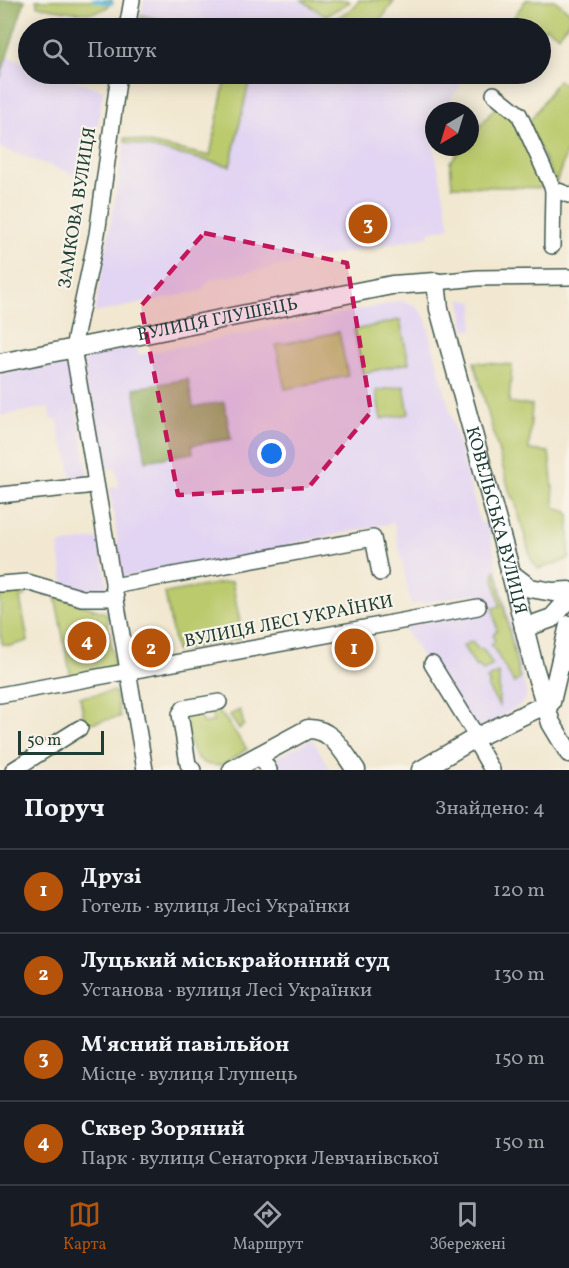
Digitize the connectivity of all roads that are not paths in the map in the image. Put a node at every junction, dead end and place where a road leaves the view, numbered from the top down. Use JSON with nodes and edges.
{"nodes":[{"id":1,"x":132,"y":0,"type":"edge"},
{"id":2,"x":129,"y":18,"type":"edge"},
{"id":3,"x":118,"y":84,"type":"edge"},
{"id":4,"x":494,"y":94,"type":"dead end"},
{"id":5,"x":553,"y":189,"type":"junction"},
{"id":6,"x":569,"y":195,"type":"edge"},
{"id":7,"x":552,"y":246,"type":"dead end"},
{"id":8,"x":569,"y":277,"type":"edge"},
{"id":9,"x":436,"y":282,"type":"junction"},
{"id":10,"x":73,"y":348,"type":"junction"},
{"id":11,"x":0,"y":363,"type":"edge"},
{"id":12,"x":95,"y":483,"type":"junction"},
{"id":13,"x":0,"y":495,"type":"edge"},
{"id":14,"x":380,"y":573,"type":"dead end"},
{"id":15,"x":510,"y":573,"type":"junction"},
{"id":16,"x":0,"y":584,"type":"edge"},
{"id":17,"x":569,"y":591,"type":"edge"},
{"id":18,"x":114,"y":592,"type":"junction"},
{"id":19,"x":569,"y":599,"type":"edge"},
{"id":20,"x":478,"y":607,"type":"dead end"},
{"id":21,"x":569,"y":625,"type":"edge"},
{"id":22,"x":524,"y":628,"type":"junction"},
{"id":23,"x":432,"y":664,"type":"dead end"},
{"id":24,"x":128,"y":672,"type":"junction"},
{"id":25,"x":0,"y":695,"type":"edge"},
{"id":26,"x":219,"y":702,"type":"dead end"},
{"id":27,"x":545,"y":704,"type":"junction"},
{"id":28,"x":80,"y":728,"type":"dead end"},
{"id":29,"x":475,"y":738,"type":"junction"},
{"id":30,"x":569,"y":753,"type":"edge"},
{"id":31,"x":259,"y":754,"type":"junction"},
{"id":32,"x":13,"y":770,"type":"edge"},
{"id":33,"x":145,"y":770,"type":"edge"},
{"id":34,"x":193,"y":770,"type":"edge"},
{"id":35,"x":232,"y":770,"type":"edge"},
{"id":36,"x":269,"y":770,"type":"edge"},
{"id":37,"x":356,"y":770,"type":"edge"},
{"id":38,"x":422,"y":770,"type":"edge"},
{"id":39,"x":492,"y":770,"type":"edge"}],
"edges":[{"from":1,"to":2,"type":"street"},
{"from":3,"to":10,"type":"street","name":"ЗАМКОВА ВУЛИЦЯ"},
{"from":4,"to":5,"type":"street"},
{"from":5,"to":6,"type":"street"},
{"from":5,"to":7,"type":"street"},
{"from":8,"to":9,"type":"street"},
{"from":9,"to":10,"type":"main road","name":"ВУЛИЦЯ ГЛУШЕЦЬ"},
{"from":9,"to":15,"type":"main road","name":"КОВЕЛЬСЬКА ВУЛИЦЯ"},
{"from":10,"to":11,"type":"main road","name":"ВУЛИЦЯ ГЛУШЕЦЬ"},
{"from":10,"to":12,"type":"street"},
{"from":12,"to":13,"type":"street"},
{"from":12,"to":18,"type":"street"},
{"from":14,"to":18,"type":"street"},
{"from":15,"to":17,"type":"main road"},
{"from":15,"to":22,"type":"main road","name":"КОВЕЛЬСЬКА ВУЛИЦЯ"},
{"from":16,"to":18,"type":"street"},
{"from":18,"to":24,"type":"street"},
{"from":19,"to":22,"type":"main road"},
{"from":20,"to":24,"type":"street","name":"ВУЛИЦЯ ЛЕСІ УКРАЇНКИ"},
{"from":21,"to":27,"type":"main road"},
{"from":22,"to":27,"type":"main road","name":"КОВЕЛЬСЬКА ВУЛИЦЯ"},
{"from":23,"to":29,"type":"street"},
{"from":24,"to":25,"type":"street","name":"ВУЛИЦЯ ЛЕСІ УКРАЇНКИ"},
{"from":24,"to":33,"type":"street"},
{"from":26,"to":34,"type":"street"},
{"from":27,"to":29,"type":"main road"},
{"from":27,"to":30,"type":"main road","name":"КОВЕЛЬСЬКА ВУЛИЦЯ"},
{"from":28,"to":32,"type":"street"},
{"from":29,"to":38,"type":"main road"},
{"from":29,"to":39,"type":"street"},
{"from":31,"to":35,"type":"main road"},
{"from":31,"to":36,"type":"street"},
{"from":31,"to":37,"type":"main road"}]}
